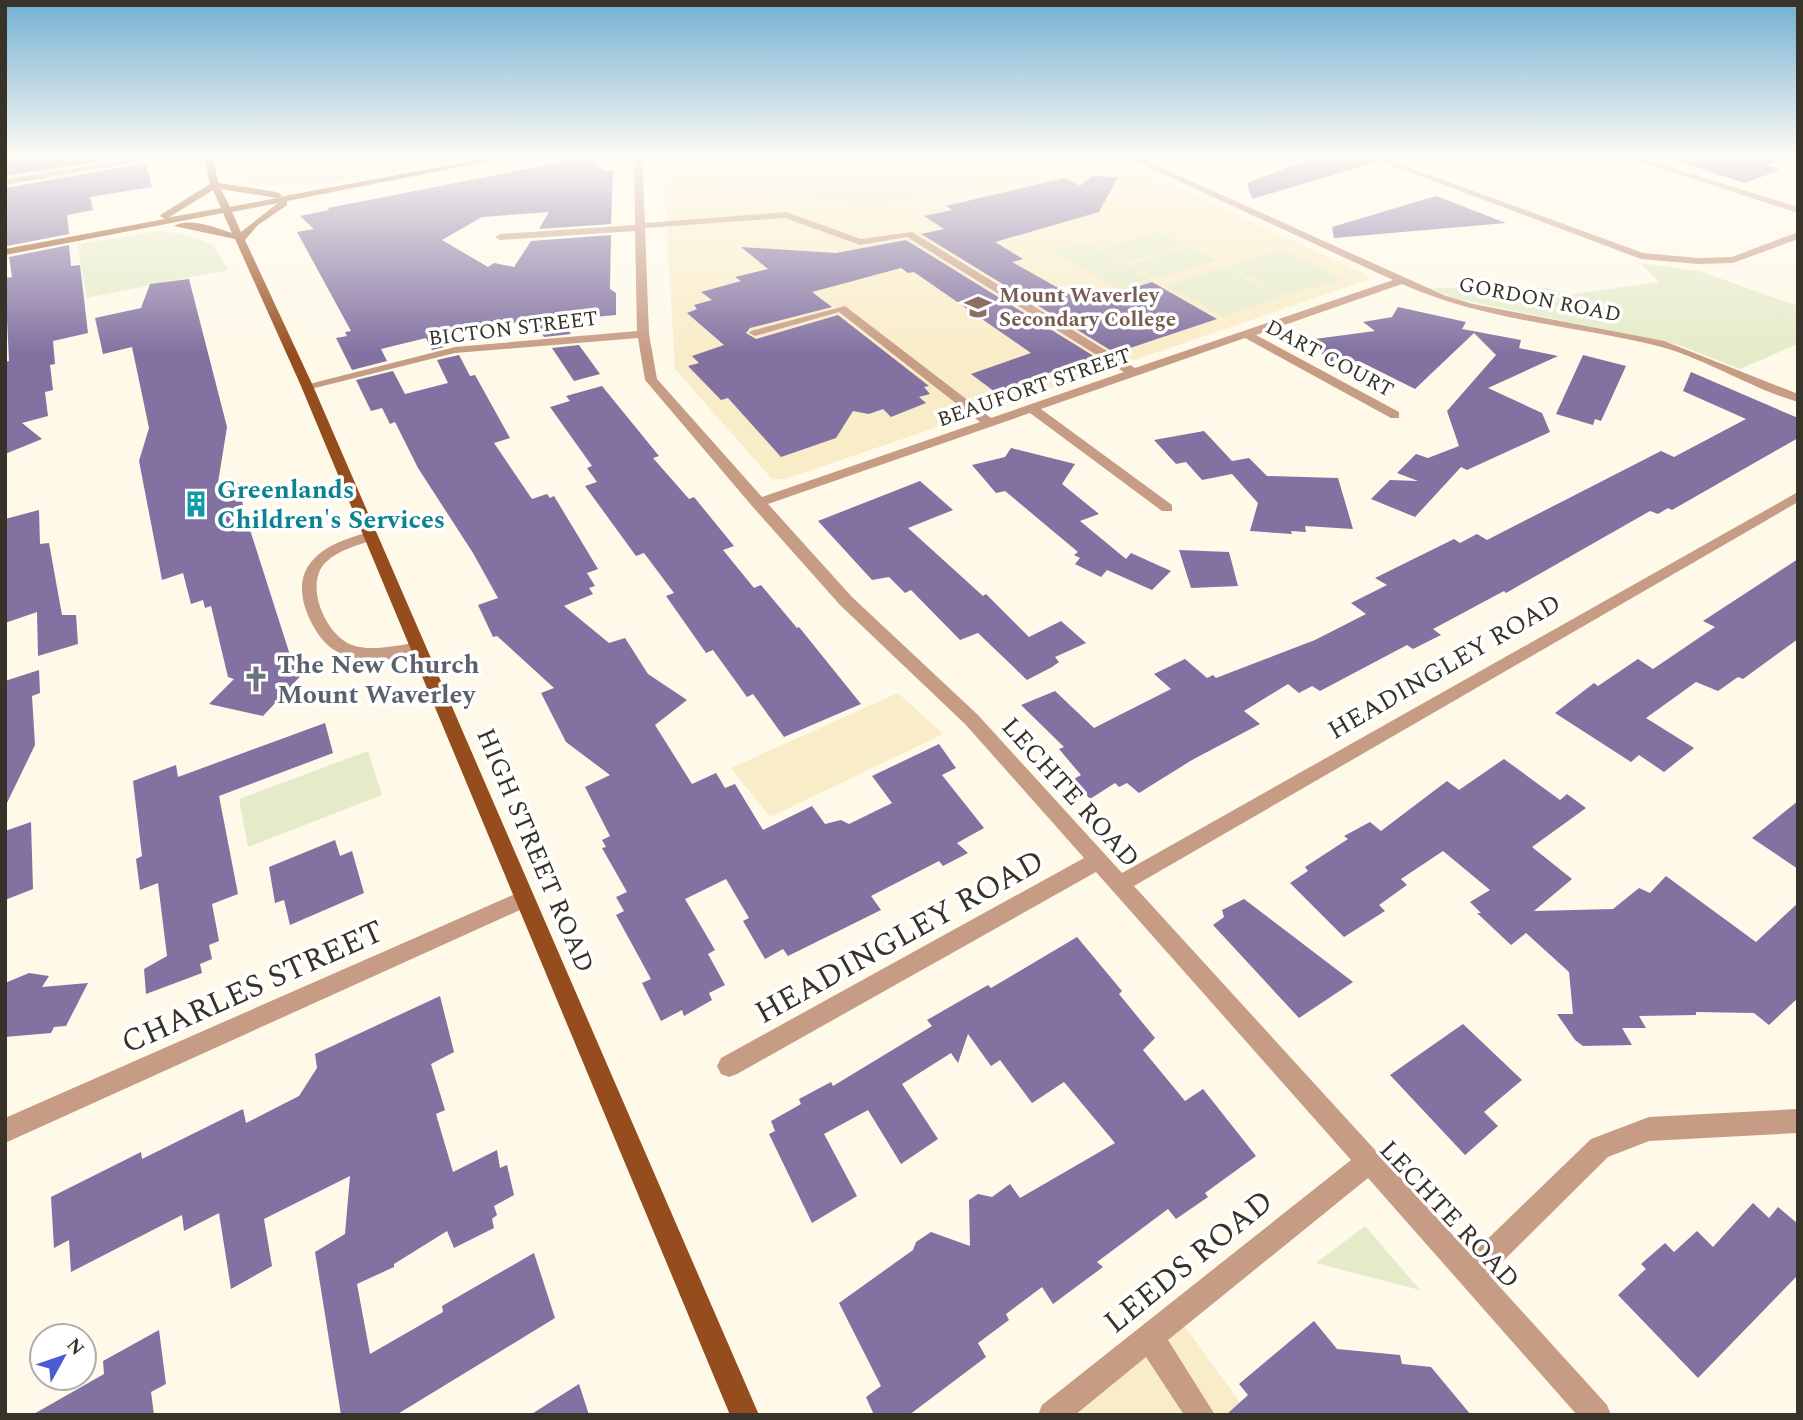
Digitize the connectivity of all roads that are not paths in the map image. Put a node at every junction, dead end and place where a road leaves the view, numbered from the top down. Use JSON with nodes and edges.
{"nodes":[{"id":1,"x":152,"y":221,"type":"edge"},
{"id":2,"x":169,"y":221,"type":"edge"},
{"id":3,"x":233,"y":221,"type":"edge"},
{"id":4,"x":260,"y":221,"type":"edge"},
{"id":5,"x":639,"y":221,"type":"edge"},
{"id":6,"x":709,"y":221,"type":"edge"},
{"id":7,"x":803,"y":221,"type":"edge"},
{"id":8,"x":1272,"y":221,"type":"edge"},
{"id":9,"x":1547,"y":221,"type":"edge"},
{"id":10,"x":139,"y":227,"type":"junction"},
{"id":11,"x":639,"y":227,"type":"junction"},
{"id":12,"x":1798,"y":235,"type":"edge"},
{"id":13,"x":500,"y":237,"type":"dead end"},
{"id":14,"x":241,"y":238,"type":"junction"},
{"id":15,"x":5,"y":252,"type":"edge"},
{"id":16,"x":1403,"y":281,"type":"junction"},
{"id":17,"x":755,"y":333,"type":"dead end"},
{"id":18,"x":643,"y":334,"type":"junction"},
{"id":19,"x":1246,"y":334,"type":"junction"},
{"id":20,"x":1134,"y":373,"type":"junction"},
{"id":21,"x":307,"y":386,"type":"junction"},
{"id":22,"x":1798,"y":398,"type":"edge"},
{"id":23,"x":1033,"y":409,"type":"junction"},
{"id":24,"x":1395,"y":415,"type":"dead end"},
{"id":25,"x":990,"y":423,"type":"junction"},
{"id":26,"x":1798,"y":496,"type":"edge"},
{"id":27,"x":757,"y":503,"type":"junction"},
{"id":28,"x":1167,"y":508,"type":"dead end"},
{"id":29,"x":370,"y":536,"type":"junction"},
{"id":30,"x":417,"y":649,"type":"junction"},
{"id":31,"x":1099,"y":860,"type":"junction"},
{"id":32,"x":1119,"y":885,"type":"junction"},
{"id":33,"x":524,"y":899,"type":"junction"},
{"id":34,"x":729,"y":1066,"type":"dead end"},
{"id":35,"x":1798,"y":1121,"type":"edge"},
{"id":36,"x":5,"y":1132,"type":"edge"},
{"id":37,"x":1367,"y":1163,"type":"junction"},
{"id":38,"x":1470,"y":1275,"type":"junction"},
{"id":39,"x":1149,"y":1337,"type":"junction"},
{"id":40,"x":745,"y":1415,"type":"edge"},
{"id":41,"x":1052,"y":1415,"type":"edge"},
{"id":42,"x":1201,"y":1415,"type":"edge"},
{"id":43,"x":1597,"y":1415,"type":"edge"}],
"edges":[{"from":1,"to":10,"type":"main road"},
{"from":2,"to":10,"type":"main road"},
{"from":3,"to":14,"type":"main road","name":"HIGH STREET ROAD"},
{"from":4,"to":14,"type":"main road"},
{"from":5,"to":11,"type":"street","name":"LECHTE ROAD"},
{"from":6,"to":11,"type":"street"},
{"from":7,"to":20,"type":"street"},
{"from":8,"to":16,"type":"street","name":"GORDON ROAD"},
{"from":9,"to":12,"type":"street"},
{"from":10,"to":14,"type":"main road"},
{"from":10,"to":15,"type":"main road"},
{"from":11,"to":13,"type":"street"},
{"from":11,"to":18,"type":"street","name":"LECHTE ROAD"},
{"from":14,"to":21,"type":"main road","name":"HIGH STREET ROAD"},
{"from":16,"to":19,"type":"street","name":"BEAUFORT STREET"},
{"from":16,"to":22,"type":"street","name":"GORDON ROAD"},
{"from":17,"to":25,"type":"street"},
{"from":18,"to":21,"type":"street","name":"BICTON STREET"},
{"from":18,"to":27,"type":"street","name":"LECHTE ROAD"},
{"from":19,"to":20,"type":"street","name":"BEAUFORT STREET"},
{"from":19,"to":24,"type":"street","name":"DART COURT"},
{"from":20,"to":23,"type":"street","name":"BEAUFORT STREET"},
{"from":21,"to":29,"type":"main road","name":"HIGH STREET ROAD"},
{"from":23,"to":25,"type":"street","name":"BEAUFORT STREET"},
{"from":23,"to":28,"type":"street"},
{"from":25,"to":27,"type":"street","name":"BEAUFORT STREET"},
{"from":26,"to":32,"type":"street","name":"HEADINGLEY ROAD"},
{"from":27,"to":31,"type":"street","name":"LECHTE ROAD"},
{"from":29,"to":30,"type":"main road","name":"HIGH STREET ROAD"},
{"from":29,"to":30,"type":"street"},
{"from":30,"to":33,"type":"main road","name":"HIGH STREET ROAD"},
{"from":31,"to":32,"type":"street","name":"LECHTE ROAD"},
{"from":31,"to":34,"type":"street","name":"HEADINGLEY ROAD"},
{"from":32,"to":37,"type":"street","name":"LECHTE ROAD"},
{"from":33,"to":36,"type":"street","name":"CHARLES STREET"},
{"from":33,"to":40,"type":"main road","name":"HIGH STREET ROAD"},
{"from":35,"to":38,"type":"street"},
{"from":37,"to":38,"type":"street","name":"LECHTE ROAD"},
{"from":37,"to":39,"type":"street","name":"LEEDS ROAD"},
{"from":38,"to":43,"type":"street","name":"LECHTE ROAD"},
{"from":39,"to":41,"type":"street","name":"LEEDS ROAD"},
{"from":39,"to":42,"type":"street"}]}
